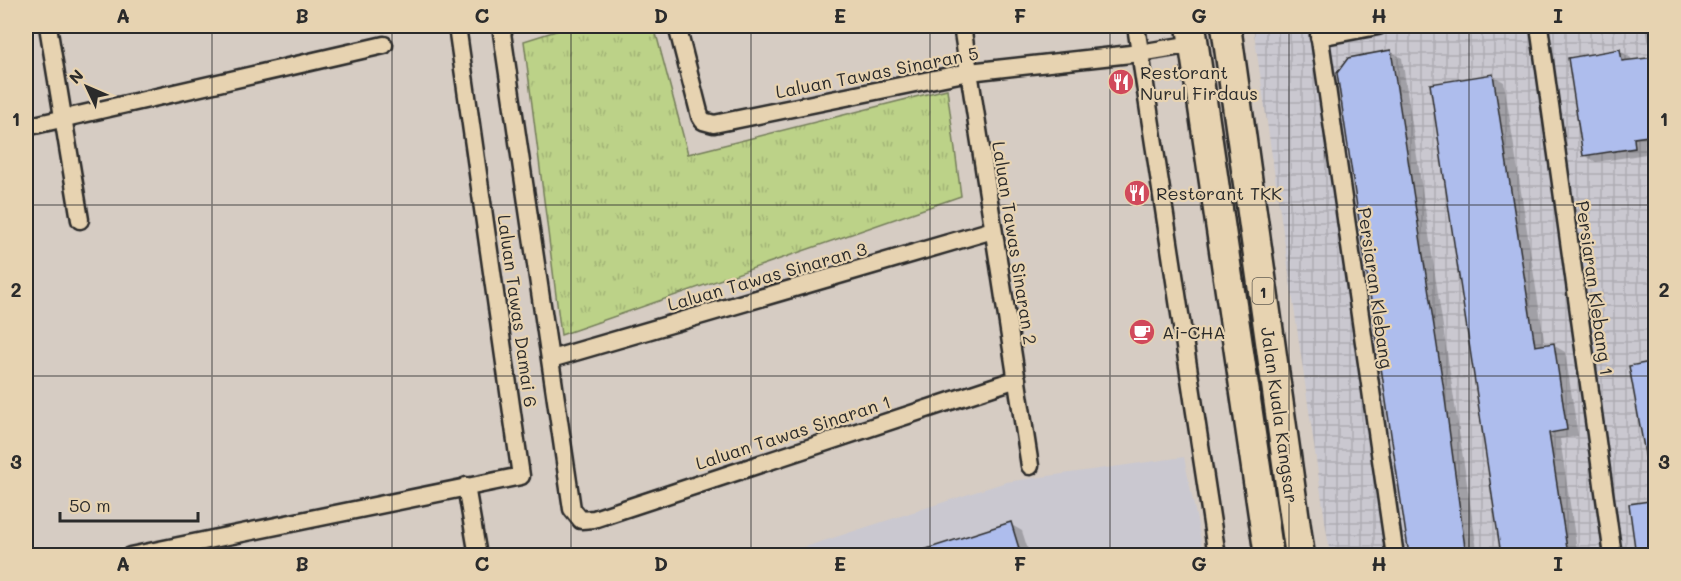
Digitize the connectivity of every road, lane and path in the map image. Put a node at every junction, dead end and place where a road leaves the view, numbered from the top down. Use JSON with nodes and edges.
{"nodes":[{"id":1,"x":48,"y":26,"type":"edge"},
{"id":2,"x":457,"y":26,"type":"edge"},
{"id":3,"x":506,"y":26,"type":"edge"},
{"id":4,"x":677,"y":26,"type":"edge"},
{"id":5,"x":962,"y":26,"type":"edge"},
{"id":6,"x":1136,"y":26,"type":"edge"},
{"id":7,"x":1226,"y":26,"type":"edge"},
{"id":8,"x":1378,"y":26,"type":"edge"},
{"id":9,"x":1539,"y":26,"type":"edge"},
{"id":10,"x":1318,"y":31,"type":"edge"},
{"id":11,"x":1192,"y":34,"type":"edge"},
{"id":12,"x":384,"y":45,"type":"dead end"},
{"id":13,"x":1140,"y":53,"type":"junction"},
{"id":14,"x":969,"y":72,"type":"junction"},
{"id":15,"x":64,"y":119,"type":"junction"},
{"id":16,"x":26,"y":127,"type":"edge"},
{"id":17,"x":81,"y":219,"type":"dead end"},
{"id":18,"x":993,"y":230,"type":"junction"},
{"id":19,"x":551,"y":359,"type":"junction"},
{"id":20,"x":1017,"y":379,"type":"junction"},
{"id":21,"x":1030,"y":466,"type":"dead end"},
{"id":22,"x":466,"y":486,"type":"junction"},
{"id":23,"x":130,"y":555,"type":"edge"},
{"id":24,"x":478,"y":555,"type":"edge"},
{"id":25,"x":1217,"y":555,"type":"edge"},
{"id":26,"x":1269,"y":555,"type":"edge"},
{"id":27,"x":1300,"y":555,"type":"edge"},
{"id":28,"x":1395,"y":555,"type":"edge"},
{"id":29,"x":1613,"y":555,"type":"edge"}],
"edges":[{"from":1,"to":15,"type":"street"},
{"from":2,"to":22,"type":"street","name":"Laluan Tawas Damai 6"},
{"from":3,"to":19,"type":"street"},
{"from":4,"to":14,"type":"street","name":"Laluan Tawas Sinaran 5"},
{"from":5,"to":14,"type":"street","name":"Laluan Tawas Sinaran 2"},
{"from":6,"to":13,"type":"street"},
{"from":7,"to":27,"type":"highway","name":"Jalan Kuala Kangsar","number":"1"},
{"from":8,"to":10,"type":"street"},
{"from":9,"to":29,"type":"street","name":"Persiaran Klebang 1"},
{"from":10,"to":28,"type":"street","name":"Persiaran Klebang"},
{"from":11,"to":13,"type":"street","name":"Laluan Tawas Sinaran 5"},
{"from":11,"to":26,"type":"highway","name":"Jalan Kuala Kangsar","number":"1"},
{"from":12,"to":15,"type":"street"},
{"from":13,"to":14,"type":"street","name":"Laluan Tawas Sinaran 5"},
{"from":13,"to":25,"type":"street"},
{"from":14,"to":18,"type":"street","name":"Laluan Tawas Sinaran 2"},
{"from":15,"to":16,"type":"street"},
{"from":15,"to":17,"type":"street"},
{"from":18,"to":19,"type":"street","name":"Laluan Tawas Sinaran 3"},
{"from":18,"to":20,"type":"street","name":"Laluan Tawas Sinaran 2"},
{"from":19,"to":20,"type":"street","name":"Laluan Tawas Sinaran 1"},
{"from":20,"to":21,"type":"street","name":"Laluan Tawas Sinaran 2"},
{"from":22,"to":23,"type":"street","name":"Laluan Tawas Damai 6"},
{"from":22,"to":24,"type":"street"}]}
